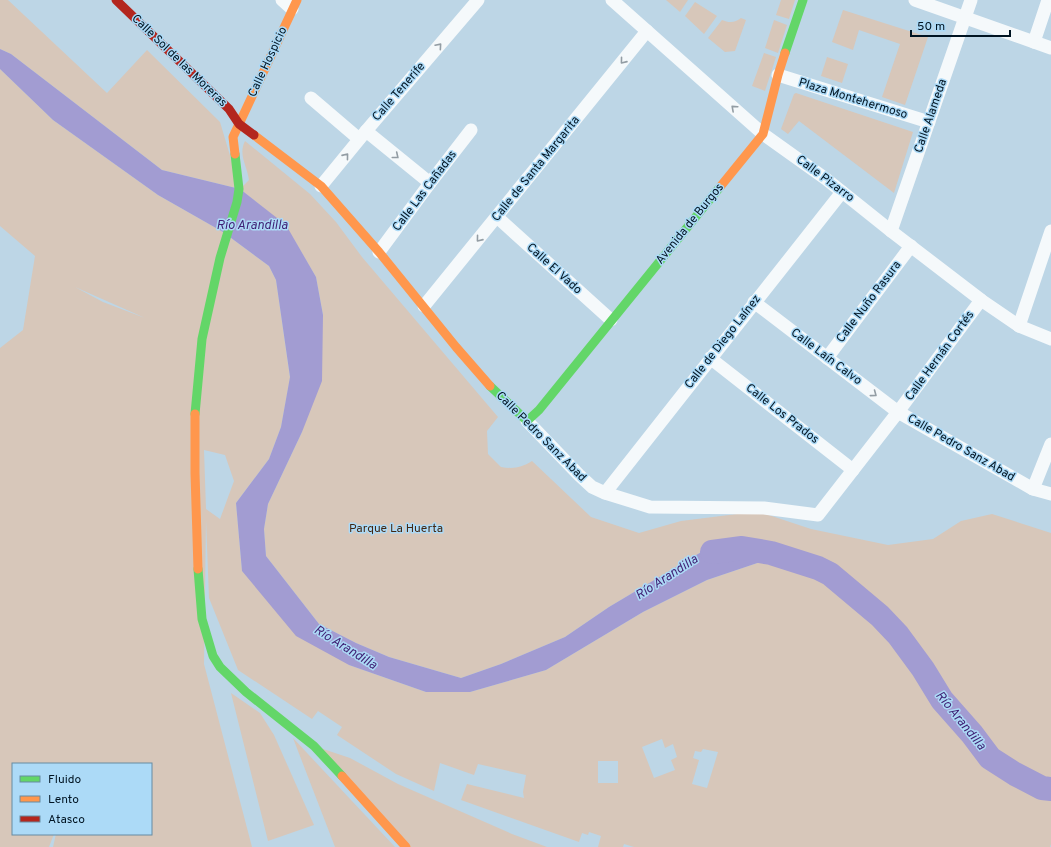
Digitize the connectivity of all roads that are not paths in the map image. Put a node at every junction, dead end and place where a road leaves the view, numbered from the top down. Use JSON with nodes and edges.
{"nodes":[{"id":1,"x":116,"y":0,"type":"edge"},
{"id":2,"x":282,"y":0,"type":"edge"},
{"id":3,"x":478,"y":0,"type":"edge"},
{"id":4,"x":803,"y":0,"type":"edge"},
{"id":5,"x":915,"y":0,"type":"edge"},
{"id":6,"x":971,"y":0,"type":"edge"},
{"id":7,"x":1048,"y":0,"type":"edge"},
{"id":8,"x":619,"y":2,"type":"edge"},
{"id":9,"x":294,"y":4,"type":"edge"},
{"id":10,"x":965,"y":18,"type":"junction"},
{"id":11,"x":647,"y":31,"type":"junction"},
{"id":12,"x":1034,"y":42,"type":"junction"},
{"id":13,"x":1051,"y":48,"type":"edge"},
{"id":14,"x":778,"y":75,"type":"junction"},
{"id":15,"x":311,"y":98,"type":"dead end"},
{"id":16,"x":929,"y":122,"type":"junction"},
{"id":17,"x":239,"y":124,"type":"junction"},
{"id":18,"x":472,"y":130,"type":"dead end"},
{"id":19,"x":763,"y":134,"type":"junction"},
{"id":20,"x":362,"y":135,"type":"junction"},
{"id":21,"x":430,"y":183,"type":"junction"},
{"id":22,"x":321,"y":186,"type":"junction"},
{"id":23,"x":842,"y":192,"type":"junction"},
{"id":24,"x":497,"y":217,"type":"junction"},
{"id":25,"x":891,"y":231,"type":"junction"},
{"id":26,"x":1051,"y":231,"type":"edge"},
{"id":27,"x":911,"y":246,"type":"junction"},
{"id":28,"x":379,"y":252,"type":"junction"},
{"id":29,"x":981,"y":300,"type":"junction"},
{"id":30,"x":754,"y":302,"type":"junction"},
{"id":31,"x":424,"y":306,"type":"junction"},
{"id":32,"x":612,"y":320,"type":"junction"},
{"id":33,"x":1019,"y":326,"type":"junction"},
{"id":34,"x":1051,"y":339,"type":"edge"},
{"id":35,"x":712,"y":355,"type":"junction"},
{"id":36,"x":827,"y":358,"type":"junction"},
{"id":37,"x":898,"y":412,"type":"junction"},
{"id":38,"x":527,"y":421,"type":"junction"},
{"id":39,"x":1051,"y":444,"type":"edge"},
{"id":40,"x":855,"y":468,"type":"junction"},
{"id":41,"x":1033,"y":489,"type":"junction"},
{"id":42,"x":605,"y":494,"type":"junction"},
{"id":43,"x":1051,"y":494,"type":"edge"},
{"id":44,"x":406,"y":847,"type":"edge"}],
"edges":[{"from":1,"to":17,"type":"street","name":"Calle Sol de las Moreras"},
{"from":2,"to":9,"type":"street"},
{"from":20,"to":3,"type":"street","name":"Calle Tenerife","one_way":true},
{"from":4,"to":14,"type":"street","name":"Avenida de Burgos"},
{"from":5,"to":10,"type":"street"},
{"from":6,"to":10,"type":"street","name":"Calle Alameda"},
{"from":7,"to":12,"type":"street"},
{"from":8,"to":11,"type":"street","name":"Calle Pizarro"},
{"from":9,"to":17,"type":"street","name":"Calle Hospicio"},
{"from":10,"to":12,"type":"street"},
{"from":10,"to":16,"type":"street","name":"Calle Alameda"},
{"from":19,"to":11,"type":"street","name":"Calle Pizarro","one_way":true},
{"from":11,"to":24,"type":"street","name":"Calle de Santa Margarita","one_way":true},
{"from":12,"to":13,"type":"street"},
{"from":14,"to":16,"type":"street","name":"Plaza Montehermoso"},
{"from":14,"to":19,"type":"street","name":"Avenida de Burgos"},
{"from":15,"to":20,"type":"street"},
{"from":16,"to":25,"type":"street","name":"Calle Alameda"},
{"from":17,"to":22,"type":"street","name":"Calle Pedro Sanz Abad"},
{"from":17,"to":44,"type":"street","name":"Calle Hospicio"},
{"from":18,"to":21,"type":"street","name":"Calle Las Cañadas"},
{"from":19,"to":23,"type":"street","name":"Calle Pizarro"},
{"from":19,"to":32,"type":"street","name":"Avenida de Burgos"},
{"from":20,"to":21,"type":"street","one_way":true},
{"from":22,"to":20,"type":"street","name":"Calle Tenerife","one_way":true},
{"from":21,"to":28,"type":"street","name":"Calle Las Cañadas"},
{"from":22,"to":28,"type":"street","name":"Calle Pedro Sanz Abad"},
{"from":23,"to":25,"type":"street","name":"Calle Pizarro"},
{"from":23,"to":30,"type":"street","name":"Calle de Diego Laínez"},
{"from":24,"to":31,"type":"street","name":"Calle de Santa Margarita","one_way":true},
{"from":24,"to":32,"type":"street","name":"Calle El Vado"},
{"from":25,"to":27,"type":"street","name":"Calle Pizarro"},
{"from":26,"to":33,"type":"street"},
{"from":27,"to":29,"type":"street","name":"Calle Pizarro"},
{"from":27,"to":36,"type":"street","name":"Calle Nuño Rasura"},
{"from":28,"to":31,"type":"street","name":"Calle Pedro Sanz Abad"},
{"from":29,"to":33,"type":"street","name":"Calle Pizarro"},
{"from":29,"to":37,"type":"street","name":"Calle Hernán Cortés"},
{"from":30,"to":35,"type":"street","name":"Calle de Diego Laínez"},
{"from":30,"to":36,"type":"street","name":"Calle Laín Calvo"},
{"from":31,"to":38,"type":"street","name":"Calle Pedro Sanz Abad"},
{"from":32,"to":38,"type":"street","name":"Avenida de Burgos"},
{"from":33,"to":34,"type":"street","name":"Calle Pizarro"},
{"from":35,"to":40,"type":"street","name":"Calle Los Prados"},
{"from":35,"to":42,"type":"street","name":"Calle de Diego Laínez"},
{"from":36,"to":37,"type":"street","name":"Calle Laín Calvo","one_way":true},
{"from":37,"to":40,"type":"street","name":"Calle Pedro Sanz Abad"},
{"from":37,"to":41,"type":"street","name":"Calle Pedro Sanz Abad"},
{"from":38,"to":42,"type":"street","name":"Calle Pedro Sanz Abad"},
{"from":39,"to":41,"type":"street"},
{"from":40,"to":42,"type":"street","name":"Calle Pedro Sanz Abad"},
{"from":41,"to":43,"type":"street","name":"Calle Pedro Sanz Abad"}]}
